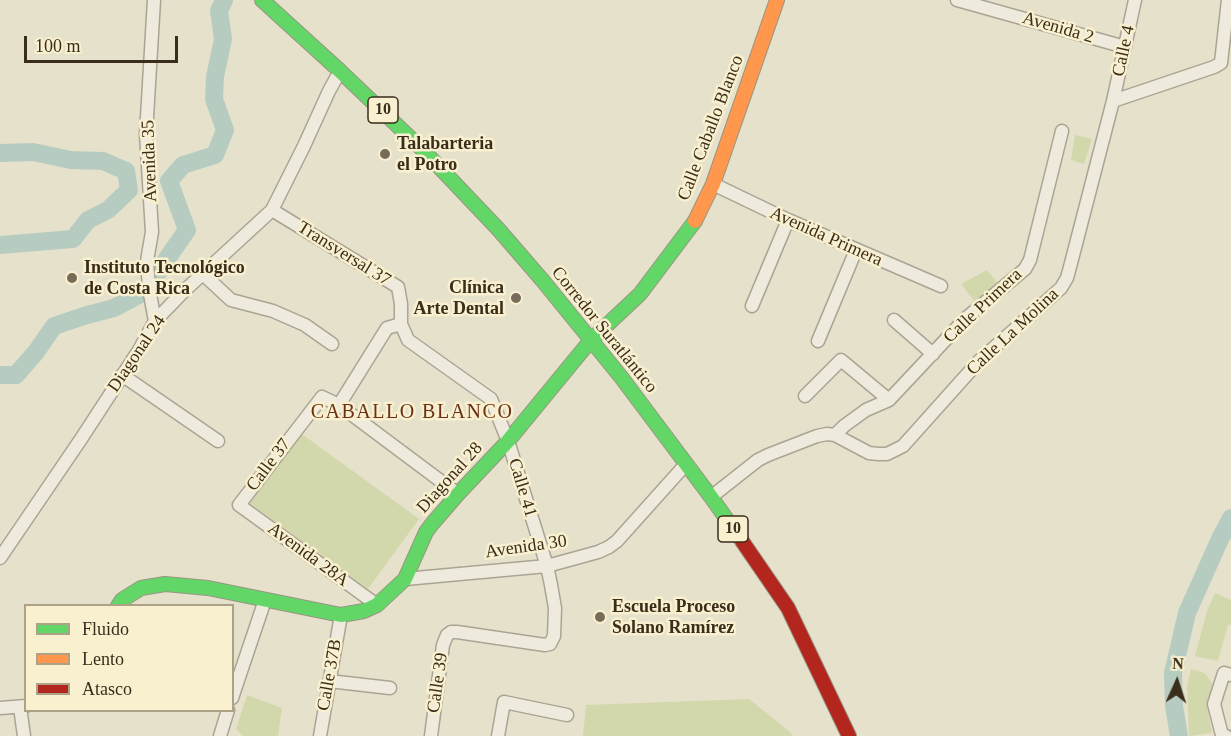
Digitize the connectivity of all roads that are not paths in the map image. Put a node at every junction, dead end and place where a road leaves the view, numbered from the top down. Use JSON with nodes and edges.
{"nodes":[{"id":1,"x":154,"y":0,"type":"edge"},
{"id":2,"x":262,"y":0,"type":"edge"},
{"id":3,"x":777,"y":0,"type":"edge"},
{"id":4,"x":957,"y":0,"type":"edge"},
{"id":5,"x":1135,"y":0,"type":"edge"},
{"id":6,"x":1225,"y":1,"type":"edge"},
{"id":7,"x":1125,"y":47,"type":"junction"},
{"id":8,"x":340,"y":71,"type":"junction"},
{"id":9,"x":1113,"y":101,"type":"junction"},
{"id":10,"x":1062,"y":131,"type":"dead end"},
{"id":11,"x":713,"y":184,"type":"junction"},
{"id":12,"x":272,"y":210,"type":"junction"},
{"id":13,"x":788,"y":220,"type":"junction"},
{"id":14,"x":856,"y":250,"type":"junction"},
{"id":15,"x":202,"y":274,"type":"junction"},
{"id":16,"x":941,"y":286,"type":"dead end"},
{"id":17,"x":752,"y":306,"type":"dead end"},
{"id":18,"x":894,"y":320,"type":"dead end"},
{"id":19,"x":155,"y":321,"type":"junction"},
{"id":20,"x":400,"y":324,"type":"junction"},
{"id":21,"x":591,"y":340,"type":"junction"},
{"id":22,"x":818,"y":341,"type":"dead end"},
{"id":23,"x":332,"y":344,"type":"dead end"},
{"id":24,"x":933,"y":354,"type":"junction"},
{"id":25,"x":122,"y":375,"type":"junction"},
{"id":26,"x":805,"y":396,"type":"dead end"},
{"id":27,"x":889,"y":400,"type":"junction"},
{"id":28,"x":339,"y":405,"type":"junction"},
{"id":29,"x":835,"y":435,"type":"junction"},
{"id":30,"x":218,"y":441,"type":"dead end"},
{"id":31,"x":507,"y":441,"type":"junction"},
{"id":32,"x":686,"y":464,"type":"junction"},
{"id":33,"x":458,"y":494,"type":"junction"},
{"id":34,"x":711,"y":497,"type":"junction"},
{"id":35,"x":239,"y":505,"type":"joint"},
{"id":36,"x":0,"y":558,"type":"edge"},
{"id":37,"x":547,"y":566,"type":"junction"},
{"id":38,"x":405,"y":579,"type":"junction"},
{"id":39,"x":265,"y":600,"type":"junction"},
{"id":40,"x":119,"y":604,"type":"edge"},
{"id":41,"x":377,"y":605,"type":"junction"},
{"id":42,"x":341,"y":615,"type":"junction"},
{"id":43,"x":451,"y":632,"type":"joint"},
{"id":44,"x":1231,"y":675,"type":"edge"},
{"id":45,"x":329,"y":681,"type":"junction"},
{"id":46,"x":390,"y":688,"type":"dead end"},
{"id":47,"x":234,"y":692,"type":"edge"},
{"id":48,"x":23,"y":707,"type":"edge"},
{"id":49,"x":0,"y":708,"type":"edge"},
{"id":50,"x":228,"y":712,"type":"edge"},
{"id":51,"x":567,"y":715,"type":"dead end"},
{"id":52,"x":223,"y":734,"type":"edge"},
{"id":53,"x":24,"y":736,"type":"edge"},
{"id":54,"x":320,"y":736,"type":"edge"},
{"id":55,"x":431,"y":736,"type":"edge"},
{"id":56,"x":498,"y":736,"type":"edge"},
{"id":57,"x":849,"y":736,"type":"edge"},
{"id":58,"x":1226,"y":736,"type":"edge"}],
"edges":[{"from":1,"to":19,"type":"street","name":"Avenida 35"},
{"from":2,"to":8,"type":"street","name":"Corredor Suratlántico","number":"10"},
{"from":3,"to":11,"type":"street","name":"Calle Caballo Blanco"},
{"from":4,"to":7,"type":"street","name":"Avenida 2"},
{"from":5,"to":7,"type":"street","name":"Calle 4"},
{"from":6,"to":9,"type":"street"},
{"from":7,"to":9,"type":"street","name":"Calle 4"},
{"from":8,"to":12,"type":"street","name":"Diagonal 24"},
{"from":8,"to":21,"type":"street","name":"Corredor Suratlántico","number":"10"},
{"from":9,"to":29,"type":"street","name":"Calle La Molina"},
{"from":10,"to":24,"type":"street","name":"Calle Primera"},
{"from":11,"to":13,"type":"street","name":"Avenida Primera"},
{"from":11,"to":21,"type":"street","name":"Calle Caballo Blanco"},
{"from":12,"to":15,"type":"street","name":"Diagonal 24"},
{"from":12,"to":20,"type":"street","name":"Transversal 37"},
{"from":13,"to":14,"type":"street","name":"Avenida Primera"},
{"from":13,"to":17,"type":"street"},
{"from":14,"to":16,"type":"street","name":"Avenida Primera"},
{"from":14,"to":22,"type":"street"},
{"from":15,"to":19,"type":"street","name":"Diagonal 24"},
{"from":15,"to":23,"type":"street"},
{"from":18,"to":24,"type":"street"},
{"from":19,"to":25,"type":"street","name":"Diagonal 24"},
{"from":20,"to":28,"type":"street"},
{"from":20,"to":31,"type":"street"},
{"from":21,"to":31,"type":"street","name":"Diagonal 28"},
{"from":21,"to":32,"type":"street","name":"Corredor Suratlántico","number":"10"},
{"from":24,"to":27,"type":"street","name":"Calle Primera"},
{"from":25,"to":30,"type":"street"},
{"from":25,"to":36,"type":"street","name":"Diagonal 24"},
{"from":26,"to":27,"type":"street"},
{"from":27,"to":29,"type":"street","name":"Calle Primera"},
{"from":28,"to":33,"type":"street"},
{"from":28,"to":35,"type":"street","name":"Calle 37"},
{"from":29,"to":34,"type":"street"},
{"from":31,"to":33,"type":"street","name":"Diagonal 28"},
{"from":31,"to":37,"type":"street","name":"Calle 41"},
{"from":32,"to":34,"type":"street","name":"Corredor Suratlántico","number":"10"},
{"from":32,"to":37,"type":"street","name":"Avenida 30"},
{"from":33,"to":38,"type":"street","name":"Diagonal 28"},
{"from":34,"to":57,"type":"street","name":"Corredor Suratlántico","number":"10"},
{"from":35,"to":41,"type":"street","name":"Avenida 28A"},
{"from":37,"to":38,"type":"street","name":"Avenida 30"},
{"from":37,"to":43,"type":"street","name":"Calle 41"},
{"from":38,"to":41,"type":"street","name":"Diagonal 28"},
{"from":39,"to":40,"type":"street"},
{"from":39,"to":42,"type":"street"},
{"from":39,"to":47,"type":"street"},
{"from":41,"to":42,"type":"street","name":"Diagonal 28"},
{"from":42,"to":45,"type":"street","name":"Calle 37B"},
{"from":43,"to":55,"type":"street","name":"Calle 39"},
{"from":44,"to":58,"type":"street"},
{"from":45,"to":46,"type":"street"},
{"from":45,"to":54,"type":"street","name":"Calle 37B"},
{"from":48,"to":49,"type":"street"},
{"from":48,"to":53,"type":"street"},
{"from":50,"to":52,"type":"street"},
{"from":51,"to":56,"type":"street"}]}
